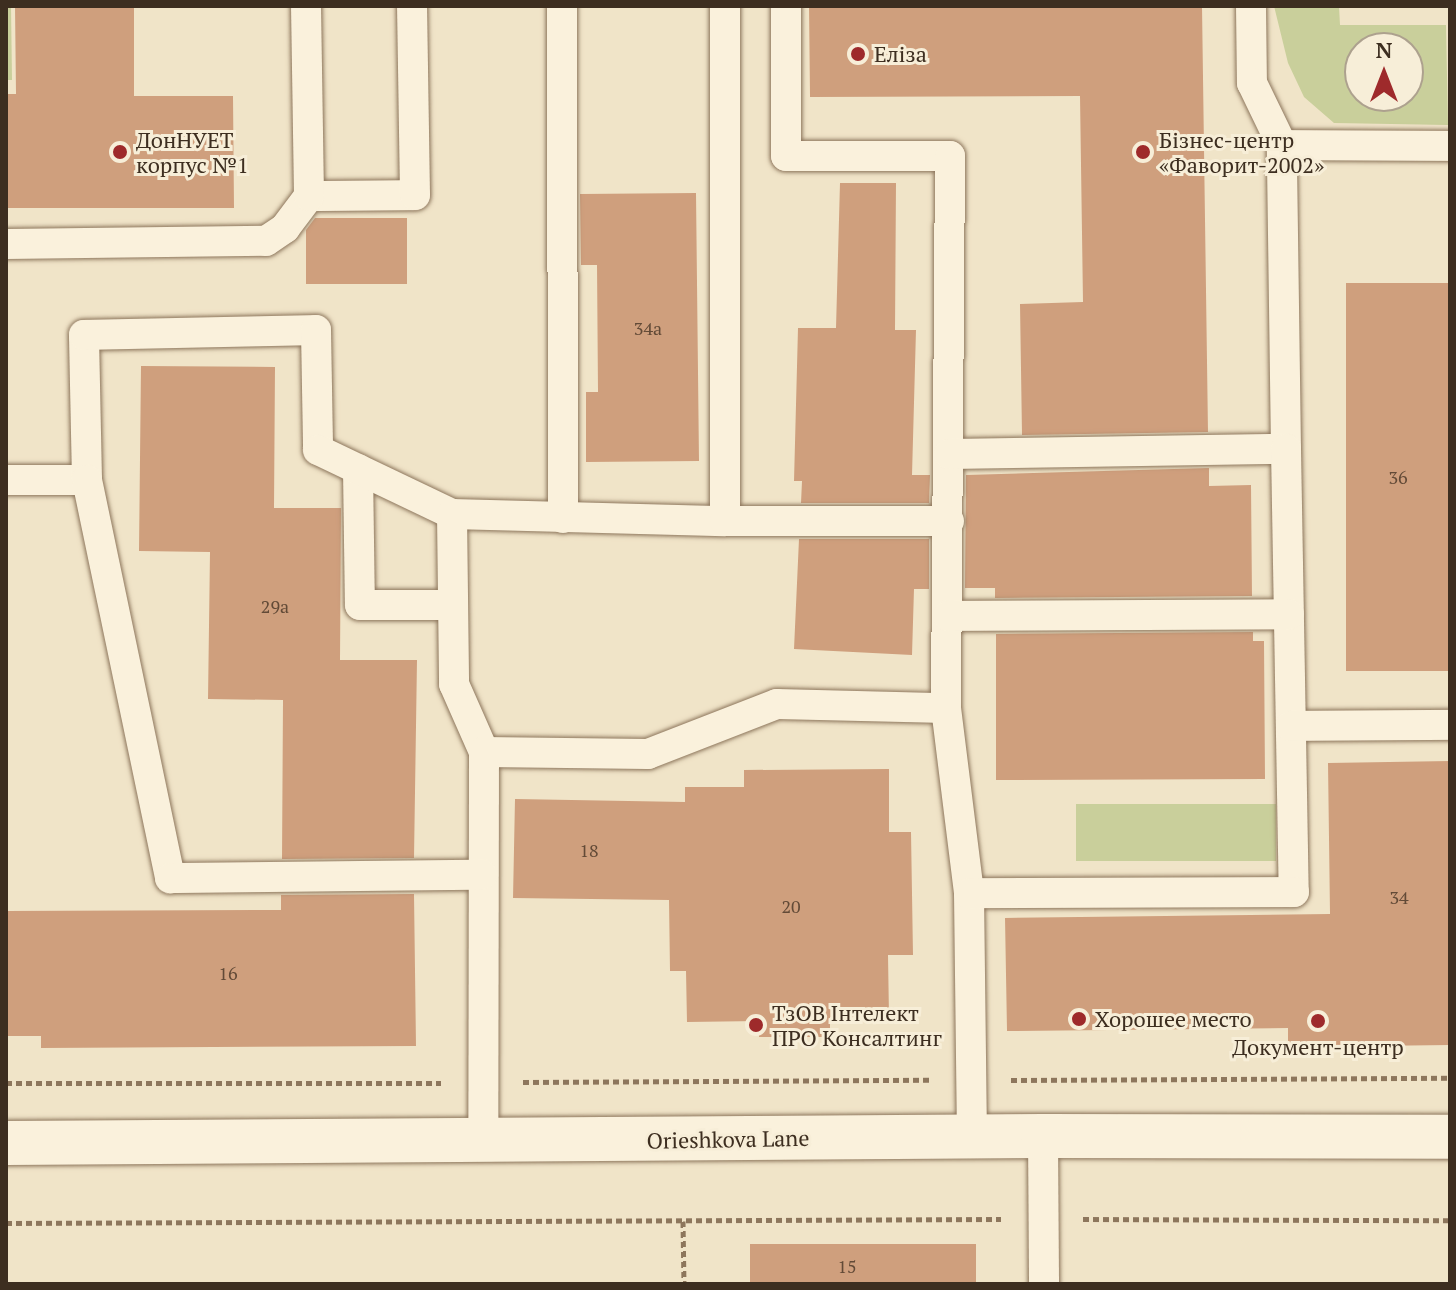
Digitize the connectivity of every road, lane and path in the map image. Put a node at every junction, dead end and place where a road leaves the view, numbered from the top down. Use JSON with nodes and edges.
{"nodes":[{"id":1,"x":306,"y":6,"type":"edge"},
{"id":2,"x":412,"y":6,"type":"edge"},
{"id":3,"x":562,"y":6,"type":"edge"},
{"id":4,"x":725,"y":6,"type":"edge"},
{"id":5,"x":786,"y":6,"type":"edge"},
{"id":6,"x":1251,"y":6,"type":"edge"},
{"id":7,"x":1282,"y":145,"type":"junction"},
{"id":8,"x":1450,"y":146,"type":"edge"},
{"id":9,"x":309,"y":196,"type":"junction"},
{"id":10,"x":6,"y":244,"type":"edge"},
{"id":11,"x":1286,"y":449,"type":"junction"},
{"id":12,"x":949,"y":454,"type":"junction"},
{"id":13,"x":358,"y":469,"type":"junction"},
{"id":14,"x":6,"y":480,"type":"edge"},
{"id":15,"x":87,"y":480,"type":"junction"},
{"id":16,"x":452,"y":514,"type":"junction"},
{"id":17,"x":563,"y":518,"type":"junction"},
{"id":18,"x":725,"y":521,"type":"junction"},
{"id":19,"x":949,"y":521,"type":"junction"},
{"id":20,"x":452,"y":605,"type":"junction"},
{"id":21,"x":1289,"y":614,"type":"junction"},
{"id":22,"x":948,"y":616,"type":"junction"},
{"id":23,"x":946,"y":708,"type":"junction"},
{"id":24,"x":1450,"y":725,"type":"edge"},
{"id":25,"x":1291,"y":726,"type":"junction"},
{"id":26,"x":484,"y":752,"type":"junction"},
{"id":27,"x":482,"y":875,"type":"junction"},
{"id":28,"x":969,"y":893,"type":"junction"},
{"id":29,"x":1450,"y":1078,"type":"edge"},
{"id":30,"x":972,"y":1080,"type":"junction"},
{"id":31,"x":6,"y":1083,"type":"edge"},
{"id":32,"x":482,"y":1083,"type":"junction"},
{"id":33,"x":972,"y":1136,"type":"junction"},
{"id":34,"x":1043,"y":1136,"type":"junction"},
{"id":35,"x":1450,"y":1137,"type":"edge"},
{"id":36,"x":483,"y":1142,"type":"junction"},
{"id":37,"x":6,"y":1143,"type":"edge"},
{"id":38,"x":1044,"y":1219,"type":"junction"},
{"id":39,"x":1450,"y":1220,"type":"edge"},
{"id":40,"x":683,"y":1221,"type":"junction"},
{"id":41,"x":6,"y":1223,"type":"edge"},
{"id":42,"x":684,"y":1284,"type":"edge"},
{"id":43,"x":1044,"y":1284,"type":"edge"}],
"edges":[{"from":1,"to":9,"type":"lane"},
{"from":2,"to":9,"type":"lane"},
{"from":3,"to":17,"type":"lane"},
{"from":4,"to":18,"type":"lane"},
{"from":5,"to":12,"type":"lane"},
{"from":6,"to":7,"type":"lane"},
{"from":7,"to":8,"type":"lane"},
{"from":7,"to":11,"type":"lane"},
{"from":9,"to":10,"type":"lane"},
{"from":11,"to":12,"type":"lane"},
{"from":11,"to":21,"type":"lane"},
{"from":12,"to":19,"type":"lane"},
{"from":13,"to":15,"type":"lane"},
{"from":13,"to":16,"type":"lane"},
{"from":13,"to":20,"type":"lane"},
{"from":14,"to":15,"type":"lane"},
{"from":15,"to":27,"type":"lane"},
{"from":16,"to":17,"type":"lane"},
{"from":16,"to":20,"type":"lane"},
{"from":17,"to":18,"type":"lane"},
{"from":18,"to":19,"type":"lane"},
{"from":19,"to":22,"type":"lane"},
{"from":20,"to":26,"type":"lane"},
{"from":21,"to":22,"type":"lane"},
{"from":21,"to":25,"type":"lane"},
{"from":22,"to":23,"type":"lane"},
{"from":23,"to":26,"type":"lane"},
{"from":23,"to":28,"type":"lane"},
{"from":24,"to":25,"type":"lane"},
{"from":25,"to":28,"type":"lane"},
{"from":26,"to":27,"type":"lane"},
{"from":27,"to":32,"type":"lane"},
{"from":28,"to":30,"type":"lane"},
{"from":29,"to":30,"type":"path"},
{"from":30,"to":32,"type":"path"},
{"from":30,"to":33,"type":"lane"},
{"from":31,"to":32,"type":"path"},
{"from":32,"to":36,"type":"lane"},
{"from":33,"to":34,"type":"street","name":"Orieshkova Lane"},
{"from":33,"to":36,"type":"street","name":"Orieshkova Lane"},
{"from":34,"to":35,"type":"street","name":"Orieshkova Lane"},
{"from":34,"to":38,"type":"lane"},
{"from":36,"to":37,"type":"street","name":"Orieshkova Lane"},
{"from":38,"to":39,"type":"path"},
{"from":38,"to":40,"type":"path"},
{"from":38,"to":43,"type":"lane"},
{"from":40,"to":41,"type":"path"},
{"from":40,"to":42,"type":"path"}]}
